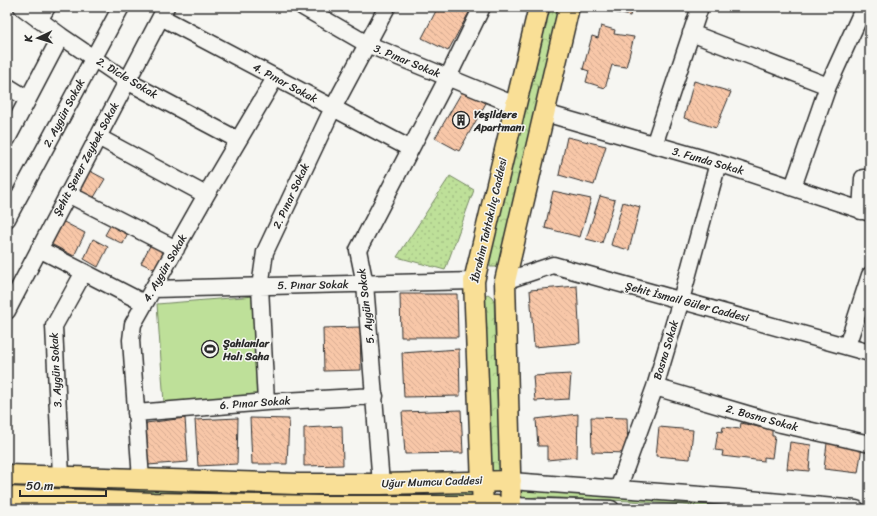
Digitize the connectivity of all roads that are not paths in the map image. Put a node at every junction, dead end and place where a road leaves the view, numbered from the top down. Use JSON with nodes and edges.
{"nodes":[{"id":1,"x":22,"y":7,"type":"edge"},
{"id":2,"x":121,"y":7,"type":"edge"},
{"id":3,"x":387,"y":7,"type":"edge"},
{"id":4,"x":482,"y":7,"type":"edge"},
{"id":5,"x":539,"y":7,"type":"edge"},
{"id":6,"x":569,"y":7,"type":"edge"},
{"id":7,"x":700,"y":7,"type":"edge"},
{"id":8,"x":864,"y":7,"type":"edge"},
{"id":9,"x":312,"y":9,"type":"edge"},
{"id":10,"x":163,"y":12,"type":"edge"},
{"id":11,"x":43,"y":13,"type":"edge"},
{"id":12,"x":691,"y":33,"type":"junction"},
{"id":13,"x":61,"y":36,"type":"junction"},
{"id":14,"x":367,"y":44,"type":"junction"},
{"id":15,"x":94,"y":58,"type":"junction"},
{"id":16,"x":448,"y":77,"type":"junction"},
{"id":17,"x":275,"y":78,"type":"junction"},
{"id":18,"x":127,"y":81,"type":"junction"},
{"id":19,"x":7,"y":86,"type":"edge"},
{"id":20,"x":828,"y":86,"type":"junction"},
{"id":21,"x":28,"y":99,"type":"junction"},
{"id":22,"x":515,"y":105,"type":"junction"},
{"id":23,"x":333,"y":108,"type":"junction"},
{"id":24,"x":545,"y":113,"type":"junction"},
{"id":25,"x":98,"y":137,"type":"junction"},
{"id":26,"x":7,"y":139,"type":"edge"},
{"id":27,"x":238,"y":140,"type":"junction"},
{"id":28,"x":654,"y":146,"type":"junction"},
{"id":29,"x":409,"y":148,"type":"junction"},
{"id":30,"x":718,"y":163,"type":"junction"},
{"id":31,"x":870,"y":179,"type":"edge"},
{"id":32,"x":793,"y":187,"type":"junction"},
{"id":33,"x":68,"y":194,"type":"junction"},
{"id":34,"x":206,"y":195,"type":"junction"},
{"id":35,"x":866,"y":212,"type":"edge"},
{"id":36,"x":8,"y":214,"type":"edge"},
{"id":37,"x":39,"y":249,"type":"junction"},
{"id":38,"x":176,"y":249,"type":"junction"},
{"id":39,"x":84,"y":272,"type":"junction"},
{"id":40,"x":870,"y":275,"type":"edge"},
{"id":41,"x":474,"y":281,"type":"junction"},
{"id":42,"x":505,"y":281,"type":"junction"},
{"id":43,"x":365,"y":284,"type":"junction"},
{"id":44,"x":260,"y":287,"type":"junction"},
{"id":45,"x":152,"y":289,"type":"junction"},
{"id":46,"x":681,"y":300,"type":"junction"},
{"id":47,"x":144,"y":303,"type":"junction"},
{"id":48,"x":7,"y":311,"type":"edge"},
{"id":49,"x":847,"y":346,"type":"junction"},
{"id":50,"x":870,"y":353,"type":"edge"},
{"id":51,"x":655,"y":387,"type":"junction"},
{"id":52,"x":375,"y":396,"type":"junction"},
{"id":53,"x":266,"y":402,"type":"junction"},
{"id":54,"x":136,"y":413,"type":"junction"},
{"id":55,"x":870,"y":444,"type":"edge"},
{"id":56,"x":7,"y":475,"type":"edge"},
{"id":57,"x":61,"y":476,"type":"junction"},
{"id":58,"x":141,"y":479,"type":"junction"},
{"id":59,"x":481,"y":480,"type":"junction"},
{"id":60,"x":511,"y":481,"type":"junction"},
{"id":61,"x":381,"y":484,"type":"junction"},
{"id":62,"x":618,"y":489,"type":"junction"},
{"id":63,"x":7,"y":497,"type":"edge"},
{"id":64,"x":153,"y":506,"type":"edge"},
{"id":65,"x":511,"y":507,"type":"edge"},
{"id":66,"x":321,"y":508,"type":"edge"},
{"id":67,"x":407,"y":508,"type":"edge"},
{"id":68,"x":483,"y":508,"type":"edge"},
{"id":69,"x":611,"y":509,"type":"edge"},
{"id":70,"x":856,"y":509,"type":"edge"}],
"edges":[{"from":1,"to":11,"type":"street","name":"2. Dicle Sokak"},
{"from":2,"to":15,"type":"street","name":"2. Aygün Sokak"},
{"from":3,"to":14,"type":"street","name":"2. Pınar Sokak"},
{"from":4,"to":16,"type":"street","name":"5. Aygün Sokak"},
{"from":5,"to":22,"type":"main road","name":"İbrahim Tahtakılıç Caddesi"},
{"from":6,"to":24,"type":"main road"},
{"from":7,"to":12,"type":"street"},
{"from":8,"to":20,"type":"street"},
{"from":9,"to":14,"type":"street","name":"3. Pınar Sokak"},
{"from":10,"to":17,"type":"street","name":"4. Pınar Sokak"},
{"from":10,"to":18,"type":"street","name":"Şehit Şener Zeybek Sokak"},
{"from":11,"to":13,"type":"street","name":"2. Dicle Sokak"},
{"from":12,"to":20,"type":"street"},
{"from":12,"to":28,"type":"street"},
{"from":13,"to":15,"type":"street","name":"2. Dicle Sokak"},
{"from":13,"to":21,"type":"street"},
{"from":14,"to":16,"type":"street","name":"3. Pınar Sokak"},
{"from":14,"to":23,"type":"street","name":"2. Pınar Sokak"},
{"from":15,"to":18,"type":"street","name":"2. Dicle Sokak"},
{"from":15,"to":36,"type":"street","name":"2. Aygün Sokak"},
{"from":16,"to":22,"type":"street","name":"3. Pınar Sokak"},
{"from":16,"to":29,"type":"street","name":"5. Aygün Sokak"},
{"from":17,"to":23,"type":"street","name":"4. Pınar Sokak"},
{"from":17,"to":27,"type":"street","name":"4. Aygün Sokak"},
{"from":18,"to":25,"type":"street","name":"Şehit Şener Zeybek Sokak"},
{"from":18,"to":27,"type":"street","name":"2. Dicle Sokak"},
{"from":19,"to":21,"type":"street"},
{"from":20,"to":32,"type":"street"},
{"from":21,"to":26,"type":"street"},
{"from":22,"to":41,"type":"main road","name":"İbrahim Tahtakılıç Caddesi"},
{"from":23,"to":29,"type":"street","name":"4. Pınar Sokak"},
{"from":23,"to":44,"type":"street","name":"2. Pınar Sokak"},
{"from":24,"to":28,"type":"street","name":"3. Funda Sokak"},
{"from":24,"to":42,"type":"main road"},
{"from":25,"to":33,"type":"street","name":"Şehit Şener Zeybek Sokak"},
{"from":25,"to":34,"type":"street"},
{"from":27,"to":34,"type":"street","name":"4. Aygün Sokak"},
{"from":28,"to":30,"type":"street","name":"3. Funda Sokak"},
{"from":29,"to":43,"type":"street","name":"5. Aygün Sokak"},
{"from":30,"to":32,"type":"street","name":"3. Funda Sokak"},
{"from":30,"to":46,"type":"street","name":"Bosna Sokak"},
{"from":31,"to":35,"type":"street"},
{"from":32,"to":35,"type":"street","name":"3. Funda Sokak"},
{"from":33,"to":37,"type":"street","name":"Şehit Şener Zeybek Sokak"},
{"from":33,"to":38,"type":"street"},
{"from":34,"to":38,"type":"street","name":"4. Aygün Sokak"},
{"from":37,"to":39,"type":"street"},
{"from":37,"to":48,"type":"street","name":"Şehit Şener Zeybek Sokak"},
{"from":38,"to":45,"type":"street","name":"4. Aygün Sokak"},
{"from":39,"to":47,"type":"street"},
{"from":39,"to":57,"type":"street","name":"3. Aygün Sokak"},
{"from":40,"to":49,"type":"street"},
{"from":41,"to":42,"type":"main road"},
{"from":41,"to":43,"type":"street","name":"5. Pınar Sokak"},
{"from":41,"to":59,"type":"main road","name":"İbrahim Tahtakılıç Caddesi"},
{"from":42,"to":46,"type":"street","name":"Şehit İsmail Güler Caddesi"},
{"from":42,"to":60,"type":"main road"},
{"from":43,"to":44,"type":"street","name":"5. Pınar Sokak"},
{"from":43,"to":52,"type":"street","name":"5. Aygün Sokak"},
{"from":44,"to":45,"type":"street","name":"5. Pınar Sokak"},
{"from":44,"to":53,"type":"street","name":"2. Pınar Sokak"},
{"from":45,"to":47,"type":"street","name":"4. Aygün Sokak"},
{"from":46,"to":49,"type":"street","name":"Şehit İsmail Güler Caddesi"},
{"from":46,"to":51,"type":"street","name":"Bosna Sokak"},
{"from":47,"to":54,"type":"street","name":"4. Aygün Sokak"},
{"from":49,"to":50,"type":"street","name":"Şehit İsmail Güler Caddesi"},
{"from":51,"to":55,"type":"street","name":"2. Bosna Sokak"},
{"from":51,"to":62,"type":"street","name":"Bosna Sokak"},
{"from":52,"to":53,"type":"street","name":"6. Pınar Sokak"},
{"from":52,"to":61,"type":"street","name":"5. Aygün Sokak"},
{"from":53,"to":54,"type":"street","name":"6. Pınar Sokak"},
{"from":54,"to":58,"type":"street","name":"4. Aygün Sokak"},
{"from":56,"to":57,"type":"main road","name":"Uğur Mumcu Caddesi"},
{"from":57,"to":58,"type":"main road","name":"Uğur Mumcu Caddesi"},
{"from":58,"to":61,"type":"main road","name":"Uğur Mumcu Caddesi"},
{"from":59,"to":60,"type":"main road","name":"Uğur Mumcu Caddesi"},
{"from":59,"to":61,"type":"main road","name":"Uğur Mumcu Caddesi"},
{"from":59,"to":68,"type":"main road","name":"İbrahim Tahtakılıç Caddesi"},
{"from":60,"to":62,"type":"street","name":"Uğur Mumcu Caddesi"},
{"from":60,"to":65,"type":"main road"},
{"from":62,"to":70,"type":"street","name":"Uğur Mumcu Caddesi"},
{"from":63,"to":64,"type":"main road","name":"Uğur Mumcu Caddesi"},
{"from":64,"to":66,"type":"main road","name":"Uğur Mumcu Caddesi"},
{"from":65,"to":68,"type":"main road","name":"Uğur Mumcu Caddesi"},
{"from":65,"to":69,"type":"street","name":"Uğur Mumcu Caddesi"},
{"from":66,"to":67,"type":"main road","name":"Uğur Mumcu Caddesi"},
{"from":67,"to":68,"type":"main road","name":"Uğur Mumcu Caddesi"}]}
